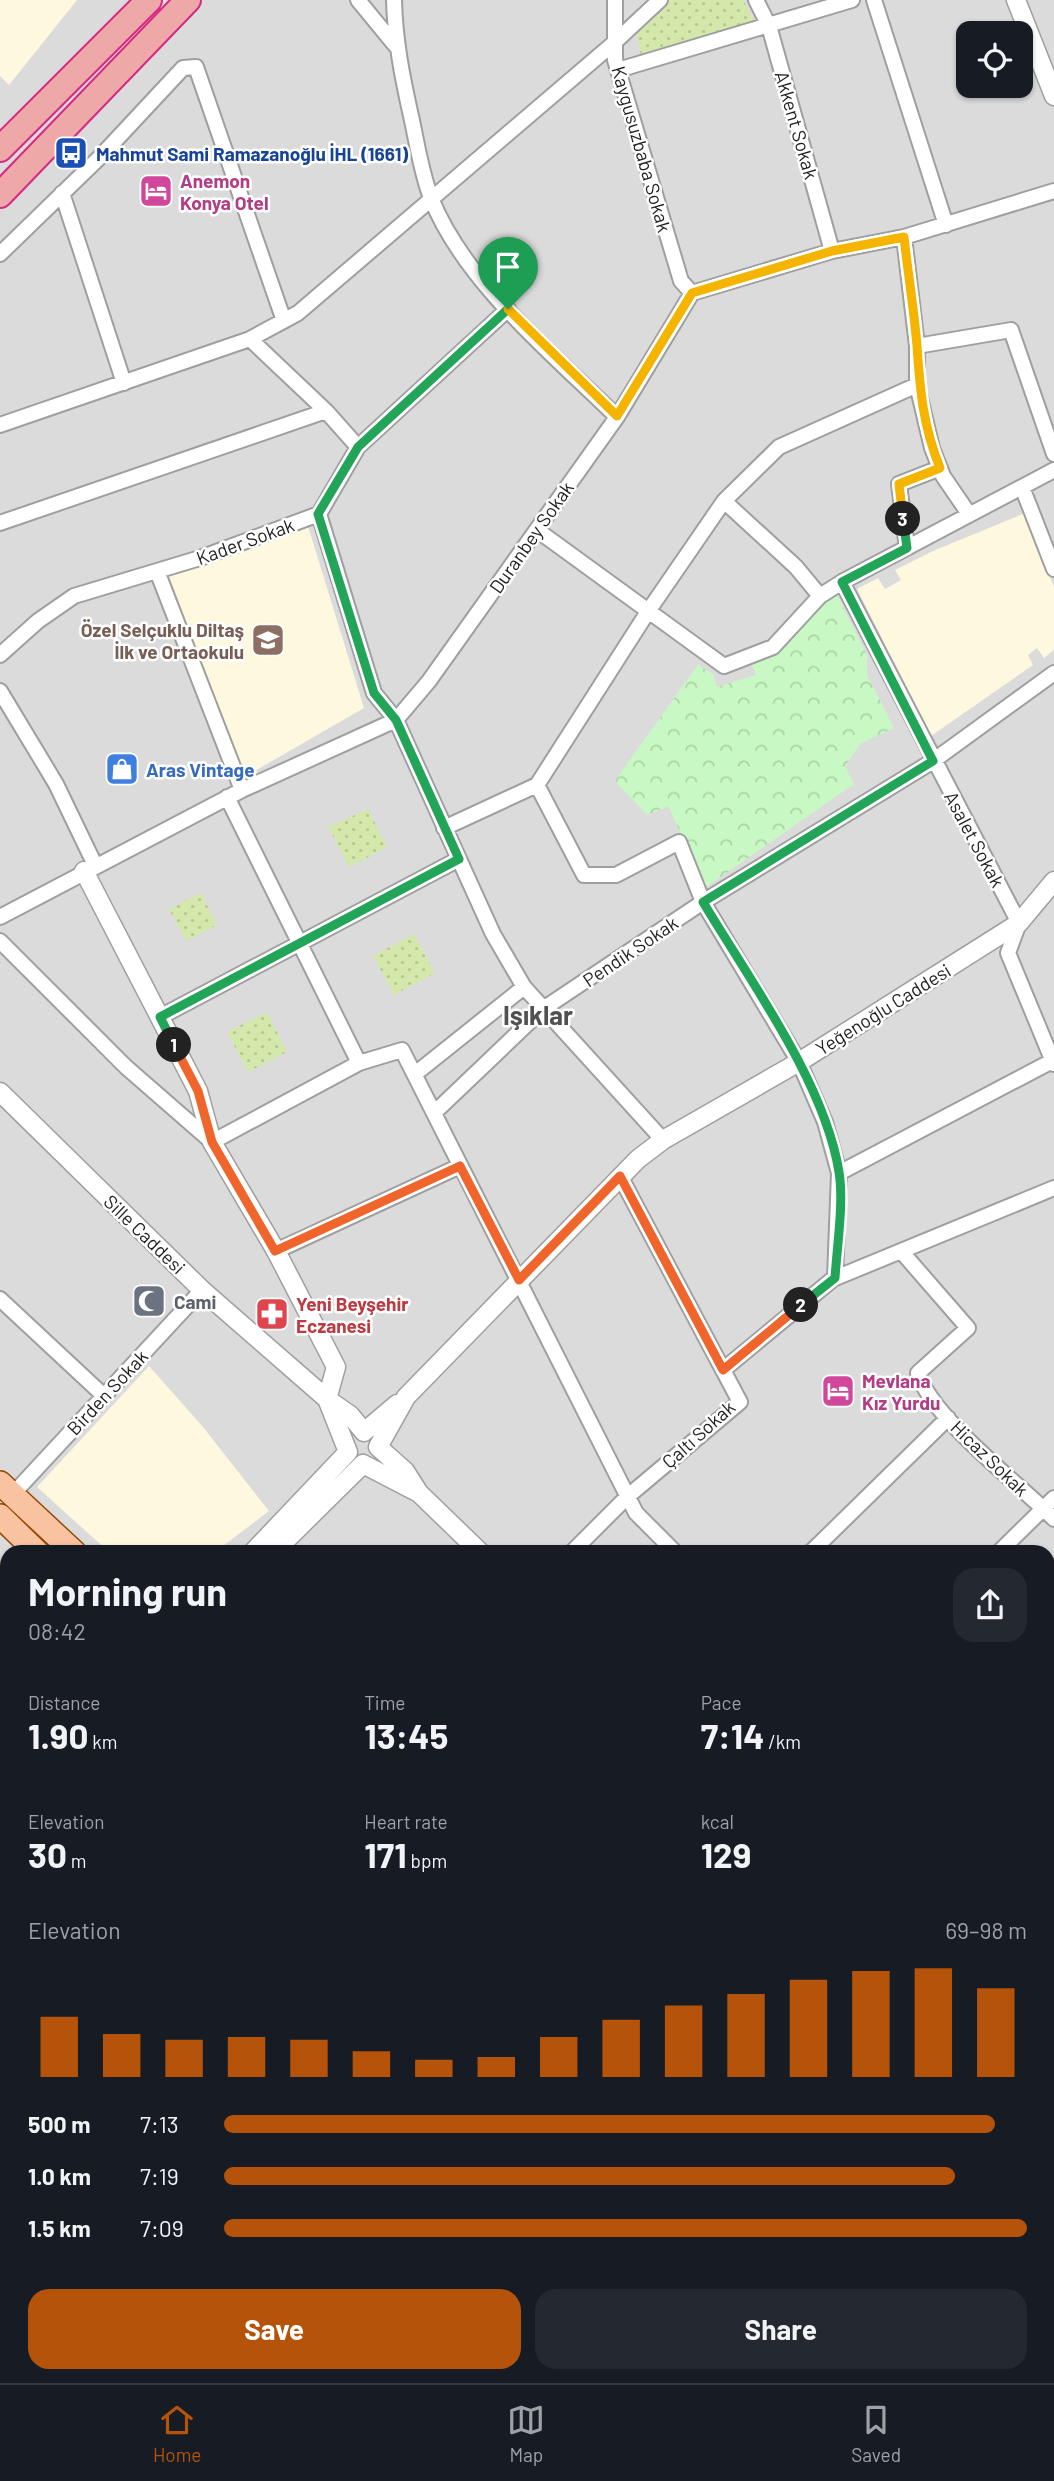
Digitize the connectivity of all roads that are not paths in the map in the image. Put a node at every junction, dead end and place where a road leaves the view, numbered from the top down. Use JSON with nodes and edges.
{"nodes":[{"id":1,"x":149,"y":0,"type":"edge"},
{"id":2,"x":188,"y":0,"type":"edge"},
{"id":3,"x":358,"y":0,"type":"edge"},
{"id":4,"x":394,"y":0,"type":"edge"},
{"id":5,"x":615,"y":0,"type":"edge"},
{"id":6,"x":660,"y":0,"type":"edge"},
{"id":7,"x":756,"y":0,"type":"edge"},
{"id":8,"x":852,"y":0,"type":"edge"},
{"id":9,"x":874,"y":0,"type":"edge"},
{"id":10,"x":1016,"y":0,"type":"edge"},
{"id":11,"x":769,"y":26,"type":"junction"},
{"id":12,"x":615,"y":42,"type":"junction"},
{"id":13,"x":395,"y":45,"type":"junction"},
{"id":14,"x":618,"y":70,"type":"junction"},
{"id":15,"x":1054,"y":96,"type":"edge"},
{"id":16,"x":0,"y":149,"type":"edge"},
{"id":17,"x":1054,"y":191,"type":"edge"},
{"id":18,"x":62,"y":193,"type":"junction"},
{"id":19,"x":0,"y":195,"type":"edge"},
{"id":20,"x":432,"y":199,"type":"junction"},
{"id":21,"x":946,"y":225,"type":"junction"},
{"id":22,"x":904,"y":237,"type":"junction"},
{"id":23,"x":832,"y":251,"type":"junction"},
{"id":24,"x":0,"y":254,"type":"edge"},
{"id":25,"x":692,"y":293,"type":"junction"},
{"id":26,"x":508,"y":309,"type":"junction"},
{"id":27,"x":284,"y":321,"type":"junction"},
{"id":28,"x":250,"y":339,"type":"junction"},
{"id":29,"x":917,"y":346,"type":"junction"},
{"id":30,"x":124,"y":383,"type":"junction"},
{"id":31,"x":917,"y":385,"type":"junction"},
{"id":32,"x":326,"y":411,"type":"junction"},
{"id":33,"x":617,"y":416,"type":"junction"},
{"id":34,"x":0,"y":425,"type":"edge"},
{"id":35,"x":358,"y":447,"type":"junction"},
{"id":36,"x":1054,"y":454,"type":"edge"},
{"id":37,"x":940,"y":468,"type":"junction"},
{"id":38,"x":1054,"y":470,"type":"edge"},
{"id":39,"x":1022,"y":487,"type":"junction"},
{"id":40,"x":724,"y":501,"type":"junction"},
{"id":41,"x":318,"y":514,"type":"junction"},
{"id":42,"x":969,"y":514,"type":"junction"},
{"id":43,"x":0,"y":523,"type":"edge"},
{"id":44,"x":537,"y":530,"type":"junction"},
{"id":45,"x":907,"y":548,"type":"junction"},
{"id":46,"x":1054,"y":569,"type":"edge"},
{"id":47,"x":157,"y":571,"type":"junction"},
{"id":48,"x":842,"y":582,"type":"junction"},
{"id":49,"x":820,"y":596,"type":"junction"},
{"id":50,"x":649,"y":610,"type":"junction"},
{"id":51,"x":0,"y":655,"type":"edge"},
{"id":52,"x":1054,"y":673,"type":"edge"},
{"id":53,"x":0,"y":691,"type":"edge"},
{"id":54,"x":396,"y":720,"type":"junction"},
{"id":55,"x":933,"y":761,"type":"junction"},
{"id":56,"x":537,"y":785,"type":"junction"},
{"id":57,"x":242,"y":790,"type":"junction"},
{"id":58,"x":228,"y":797,"type":"junction"},
{"id":59,"x":444,"y":828,"type":"junction"},
{"id":60,"x":459,"y":859,"type":"junction"},
{"id":61,"x":90,"y":868,"type":"junction"},
{"id":62,"x":1054,"y":881,"type":"edge"},
{"id":63,"x":703,"y":902,"type":"junction"},
{"id":64,"x":0,"y":917,"type":"edge"},
{"id":65,"x":1019,"y":923,"type":"junction"},
{"id":66,"x":0,"y":941,"type":"edge"},
{"id":67,"x":300,"y":943,"type":"junction"},
{"id":68,"x":524,"y":987,"type":"junction"},
{"id":69,"x":543,"y":1009,"type":"junction"},
{"id":70,"x":160,"y":1017,"type":"junction"},
{"id":71,"x":1054,"y":1061,"type":"edge"},
{"id":72,"x":799,"y":1062,"type":"junction"},
{"id":73,"x":359,"y":1063,"type":"junction"},
{"id":74,"x":415,"y":1074,"type":"junction"},
{"id":75,"x":0,"y":1092,"type":"edge"},
{"id":76,"x":434,"y":1113,"type":"junction"},
{"id":77,"x":663,"y":1140,"type":"junction"},
{"id":78,"x":212,"y":1142,"type":"junction"},
{"id":79,"x":460,"y":1166,"type":"junction"},
{"id":80,"x":839,"y":1173,"type":"junction"},
{"id":81,"x":620,"y":1176,"type":"junction"},
{"id":82,"x":1054,"y":1188,"type":"edge"},
{"id":83,"x":275,"y":1251,"type":"junction"},
{"id":84,"x":901,"y":1251,"type":"junction"},
{"id":85,"x":835,"y":1278,"type":"junction"},
{"id":86,"x":519,"y":1280,"type":"junction"},
{"id":87,"x":202,"y":1290,"type":"junction"},
{"id":88,"x":0,"y":1298,"type":"edge"},
{"id":89,"x":723,"y":1370,"type":"junction"},
{"id":90,"x":103,"y":1395,"type":"junction"},
{"id":91,"x":406,"y":1397,"type":"junction"},
{"id":92,"x":327,"y":1399,"type":"junction"},
{"id":93,"x":948,"y":1418,"type":"junction"},
{"id":94,"x":364,"y":1432,"type":"junction"},
{"id":95,"x":378,"y":1447,"type":"junction"},
{"id":96,"x":348,"y":1452,"type":"junction"},
{"id":97,"x":363,"y":1464,"type":"junction"},
{"id":98,"x":6,"y":1488,"type":"edge"},
{"id":99,"x":419,"y":1493,"type":"junction"},
{"id":100,"x":627,"y":1497,"type":"junction"},
{"id":101,"x":1051,"y":1508,"type":"edge"},
{"id":102,"x":0,"y":1517,"type":"edge"},
{"id":103,"x":30,"y":1545,"type":"edge"},
{"id":104,"x":67,"y":1545,"type":"edge"},
{"id":105,"x":260,"y":1545,"type":"edge"},
{"id":106,"x":281,"y":1545,"type":"edge"},
{"id":107,"x":473,"y":1545,"type":"edge"},
{"id":108,"x":579,"y":1545,"type":"edge"},
{"id":109,"x":668,"y":1545,"type":"edge"},
{"id":110,"x":818,"y":1545,"type":"edge"},
{"id":111,"x":1007,"y":1545,"type":"edge"}],
"edges":[{"from":1,"to":16,"type":"highway"},
{"from":2,"to":19,"type":"highway"},
{"from":3,"to":13,"type":"street"},
{"from":4,"to":13,"type":"street"},
{"from":5,"to":12,"type":"street","name":"Kaygusuzbaba Sokak"},
{"from":6,"to":12,"type":"street"},
{"from":7,"to":11,"type":"street","name":"Akkent Sokak"},
{"from":8,"to":11,"type":"street"},
{"from":9,"to":21,"type":"street"},
{"from":10,"to":15,"type":"street"},
{"from":11,"to":14,"type":"street"},
{"from":11,"to":23,"type":"street","name":"Akkent Sokak"},
{"from":12,"to":14,"type":"street","name":"Kaygusuzbaba Sokak"},
{"from":12,"to":20,"type":"street"},
{"from":13,"to":20,"type":"street"},
{"from":14,"to":25,"type":"street","name":"Kaygusuzbaba Sokak"},
{"from":17,"to":21,"type":"street"},
{"from":18,"to":24,"type":"street"},
{"from":18,"to":27,"type":"street"},
{"from":18,"to":30,"type":"street"},
{"from":20,"to":26,"type":"street"},
{"from":20,"to":27,"type":"street"},
{"from":21,"to":22,"type":"street"},
{"from":22,"to":23,"type":"street"},
{"from":22,"to":29,"type":"street"},
{"from":23,"to":25,"type":"street"},
{"from":25,"to":33,"type":"street","name":"Duranbey Sokak"},
{"from":26,"to":33,"type":"street"},
{"from":26,"to":35,"type":"street","name":"Kader Sokak"},
{"from":27,"to":28,"type":"street"},
{"from":28,"to":30,"type":"street"},
{"from":28,"to":32,"type":"street"},
{"from":29,"to":31,"type":"street"},
{"from":29,"to":36,"type":"street"},
{"from":30,"to":34,"type":"street"},
{"from":31,"to":37,"type":"street"},
{"from":31,"to":40,"type":"street"},
{"from":32,"to":35,"type":"street"},
{"from":32,"to":43,"type":"street"},
{"from":33,"to":44,"type":"street","name":"Duranbey Sokak"},
{"from":35,"to":41,"type":"street","name":"Kader Sokak"},
{"from":37,"to":42,"type":"street"},
{"from":37,"to":45,"type":"street"},
{"from":38,"to":39,"type":"street"},
{"from":39,"to":42,"type":"street"},
{"from":39,"to":46,"type":"street"},
{"from":40,"to":49,"type":"street"},
{"from":40,"to":50,"type":"street"},
{"from":41,"to":47,"type":"street","name":"Kader Sokak"},
{"from":41,"to":54,"type":"street"},
{"from":42,"to":45,"type":"street"},
{"from":44,"to":50,"type":"street"},
{"from":44,"to":54,"type":"street","name":"Duranbey Sokak"},
{"from":45,"to":48,"type":"street"},
{"from":47,"to":51,"type":"street","name":"Kader Sokak"},
{"from":47,"to":57,"type":"street"},
{"from":48,"to":49,"type":"street"},
{"from":48,"to":55,"type":"street","name":"Asalet Sokak"},
{"from":49,"to":50,"type":"street"},
{"from":50,"to":56,"type":"street"},
{"from":52,"to":55,"type":"street","name":"Pendik Sokak"},
{"from":53,"to":61,"type":"street"},
{"from":54,"to":57,"type":"street","name":"Duranbey Sokak"},
{"from":54,"to":59,"type":"street"},
{"from":55,"to":63,"type":"street","name":"Pendik Sokak"},
{"from":55,"to":65,"type":"street","name":"Asalet Sokak"},
{"from":56,"to":59,"type":"street"},
{"from":56,"to":63,"type":"street"},
{"from":57,"to":58,"type":"street","name":"Duranbey Sokak"},
{"from":58,"to":61,"type":"street","name":"Duranbey Sokak"},
{"from":58,"to":67,"type":"street"},
{"from":59,"to":60,"type":"street"},
{"from":60,"to":67,"type":"street"},
{"from":60,"to":68,"type":"street"},
{"from":61,"to":64,"type":"street","name":"Duranbey Sokak"},
{"from":61,"to":70,"type":"street"},
{"from":62,"to":65,"type":"street","name":"Yeğenoğlu Caddesi"},
{"from":63,"to":69,"type":"street","name":"Pendik Sokak"},
{"from":63,"to":72,"type":"street"},
{"from":65,"to":71,"type":"street"},
{"from":65,"to":72,"type":"street","name":"Yeğenoğlu Caddesi"},
{"from":66,"to":78,"type":"street"},
{"from":67,"to":70,"type":"street"},
{"from":67,"to":73,"type":"street"},
{"from":68,"to":69,"type":"street"},
{"from":68,"to":74,"type":"street"},
{"from":69,"to":76,"type":"street","name":"Pendik Sokak"},
{"from":69,"to":77,"type":"street"},
{"from":70,"to":78,"type":"street"},
{"from":71,"to":80,"type":"street"},
{"from":72,"to":77,"type":"street","name":"Yeğenoğlu Caddesi"},
{"from":72,"to":80,"type":"street"},
{"from":73,"to":74,"type":"street"},
{"from":73,"to":78,"type":"street"},
{"from":74,"to":76,"type":"street"},
{"from":75,"to":87,"type":"street","name":"Sille Caddesi"},
{"from":76,"to":79,"type":"street"},
{"from":77,"to":81,"type":"street","name":"Yeğenoğlu Caddesi"},
{"from":78,"to":83,"type":"street"},
{"from":79,"to":83,"type":"street"},
{"from":79,"to":86,"type":"street"},
{"from":80,"to":85,"type":"street"},
{"from":81,"to":86,"type":"street","name":"Yeğenoğlu Caddesi"},
{"from":81,"to":89,"type":"street"},
{"from":82,"to":84,"type":"street","name":"Çaltı Sokak"},
{"from":83,"to":92,"type":"street"},
{"from":84,"to":85,"type":"street","name":"Çaltı Sokak"},
{"from":84,"to":93,"type":"street","name":"Hicaz Sokak"},
{"from":85,"to":89,"type":"street","name":"Çaltı Sokak"},
{"from":86,"to":91,"type":"street","name":"Yeğenoğlu Caddesi"},
{"from":86,"to":100,"type":"street"},
{"from":87,"to":90,"type":"street","name":"Birden Sokak"},
{"from":87,"to":92,"type":"street","name":"Sille Caddesi"},
{"from":88,"to":90,"type":"street"},
{"from":89,"to":100,"type":"street","name":"Çaltı Sokak"},
{"from":90,"to":98,"type":"street","name":"Birden Sokak"},
{"from":91,"to":94,"type":"street"},
{"from":91,"to":95,"type":"street","name":"Yeğenoğlu Caddesi"},
{"from":92,"to":94,"type":"street","name":"Sille Caddesi"},
{"from":92,"to":96,"type":"street"},
{"from":93,"to":101,"type":"street","name":"Hicaz Sokak"},
{"from":93,"to":110,"type":"street"},
{"from":94,"to":95,"type":"street"},
{"from":94,"to":96,"type":"street"},
{"from":95,"to":97,"type":"street"},
{"from":95,"to":99,"type":"street"},
{"from":96,"to":97,"type":"street"},
{"from":96,"to":105,"type":"street"},
{"from":97,"to":99,"type":"street"},
{"from":97,"to":106,"type":"street"},
{"from":98,"to":104,"type":"main road"},
{"from":99,"to":107,"type":"street"},
{"from":100,"to":108,"type":"street","name":"Çaltı Sokak"},
{"from":100,"to":109,"type":"street"},
{"from":101,"to":111,"type":"street"},
{"from":102,"to":103,"type":"main road"}]}
